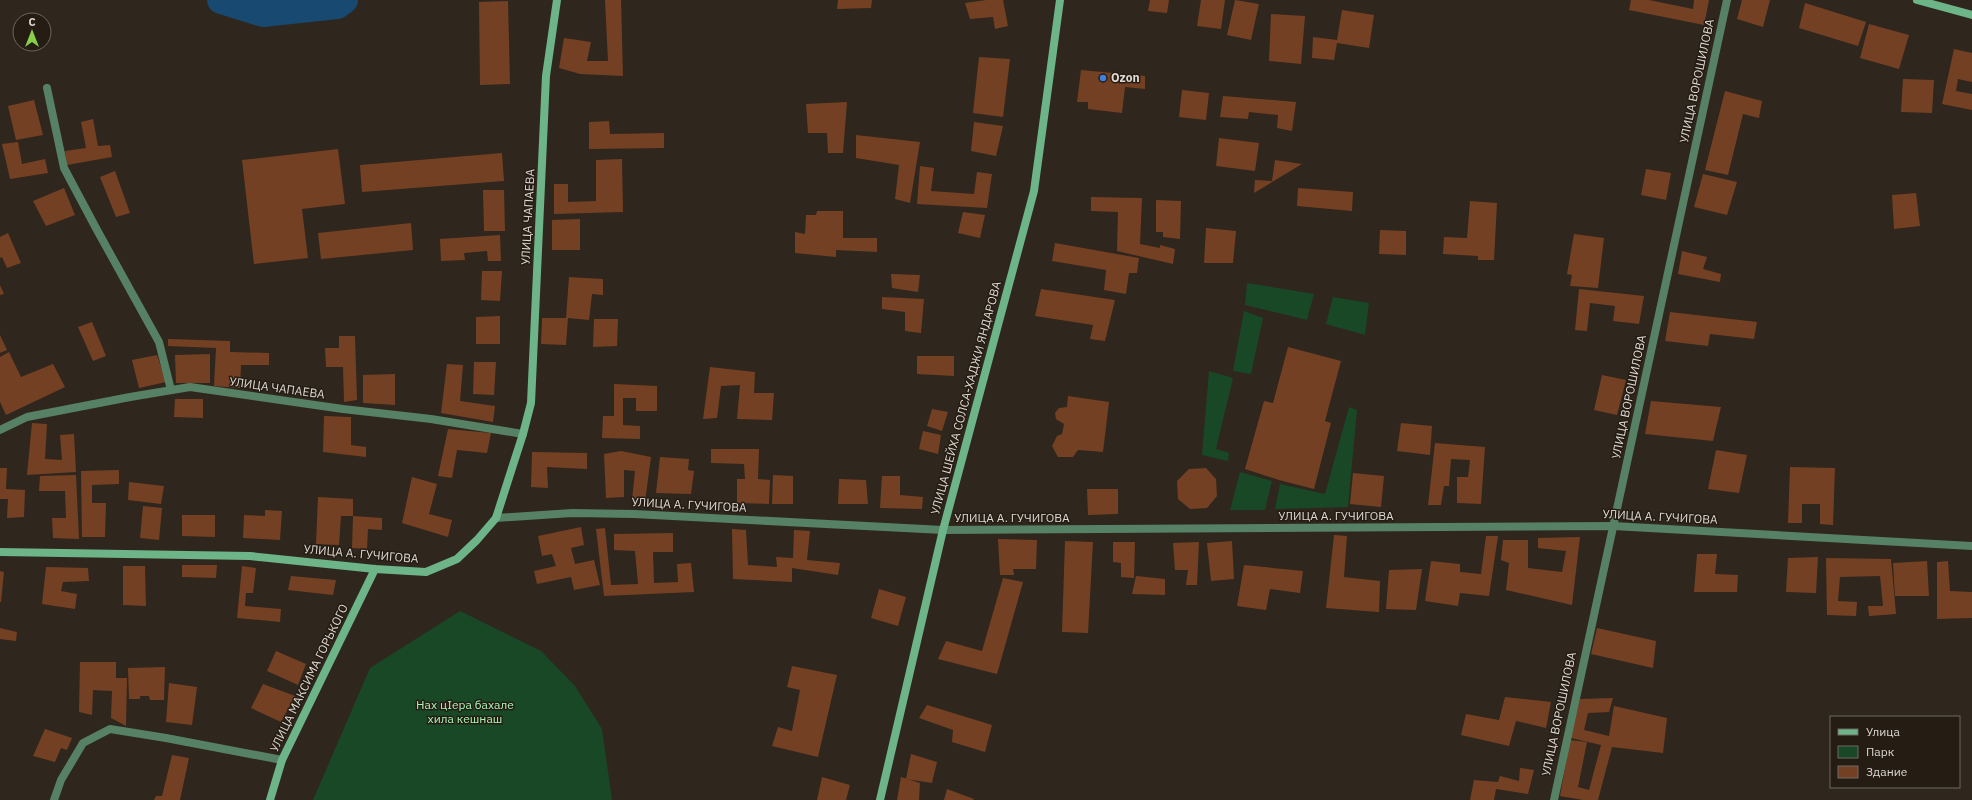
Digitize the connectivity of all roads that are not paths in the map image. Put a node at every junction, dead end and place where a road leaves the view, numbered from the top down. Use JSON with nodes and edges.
{"nodes":[{"id":1,"x":557,"y":0,"type":"edge"},
{"id":2,"x":1060,"y":0,"type":"edge"},
{"id":3,"x":1727,"y":0,"type":"edge"},
{"id":4,"x":1917,"y":0,"type":"edge"},
{"id":5,"x":1972,"y":15,"type":"edge"},
{"id":6,"x":47,"y":88,"type":"dead end"},
{"id":7,"x":171,"y":390,"type":"junction"},
{"id":8,"x":0,"y":430,"type":"edge"},
{"id":9,"x":523,"y":434,"type":"junction"},
{"id":10,"x":496,"y":518,"type":"junction"},
{"id":11,"x":1613,"y":526,"type":"junction"},
{"id":12,"x":943,"y":530,"type":"junction"},
{"id":13,"x":1972,"y":546,"type":"edge"},
{"id":14,"x":0,"y":552,"type":"edge"},
{"id":15,"x":375,"y":569,"type":"junction"},
{"id":16,"x":282,"y":760,"type":"junction"},
{"id":17,"x":54,"y":800,"type":"edge"},
{"id":18,"x":270,"y":800,"type":"edge"},
{"id":19,"x":880,"y":800,"type":"edge"},
{"id":20,"x":1554,"y":800,"type":"edge"}],
"edges":[{"from":1,"to":9,"type":"street","name":"УЛИЦА ЧАПАЕВА"},
{"from":2,"to":12,"type":"street","name":"УЛИЦА ШЕЙХА СОЛСА-ХАДЖИ ЯНДАРОВА"},
{"from":3,"to":11,"type":"street","name":"УЛИЦА ВОРОШИЛОВА"},
{"from":4,"to":5,"type":"street"},
{"from":6,"to":7,"type":"street"},
{"from":7,"to":8,"type":"street","name":"УЛИЦА ЧАПАЕВА"},
{"from":7,"to":9,"type":"street","name":"УЛИЦА ЧАПАЕВА"},
{"from":9,"to":10,"type":"street","name":"УЛИЦА ЧАПАЕВА"},
{"from":10,"to":12,"type":"street","name":"УЛИЦА А. ГУЧИГОВА"},
{"from":10,"to":15,"type":"street","name":"УЛИЦА А. ГУЧИГОВА"},
{"from":11,"to":12,"type":"street","name":"УЛИЦА А. ГУЧИГОВА"},
{"from":11,"to":13,"type":"street","name":"УЛИЦА А. ГУЧИГОВА"},
{"from":11,"to":20,"type":"street","name":"УЛИЦА ВОРОШИЛОВА"},
{"from":12,"to":19,"type":"street","name":"УЛИЦА ШЕЙХА СОЛСА-ХАДЖИ ЯНДАРОВА"},
{"from":14,"to":15,"type":"street","name":"УЛИЦА А. ГУЧИГОВА"},
{"from":15,"to":16,"type":"street","name":"УЛИЦА МАКСИМА ГОРЬКОГО"},
{"from":16,"to":17,"type":"street"},
{"from":16,"to":18,"type":"street","name":"УЛИЦА МАКСИМА ГОРЬКОГО"}]}
